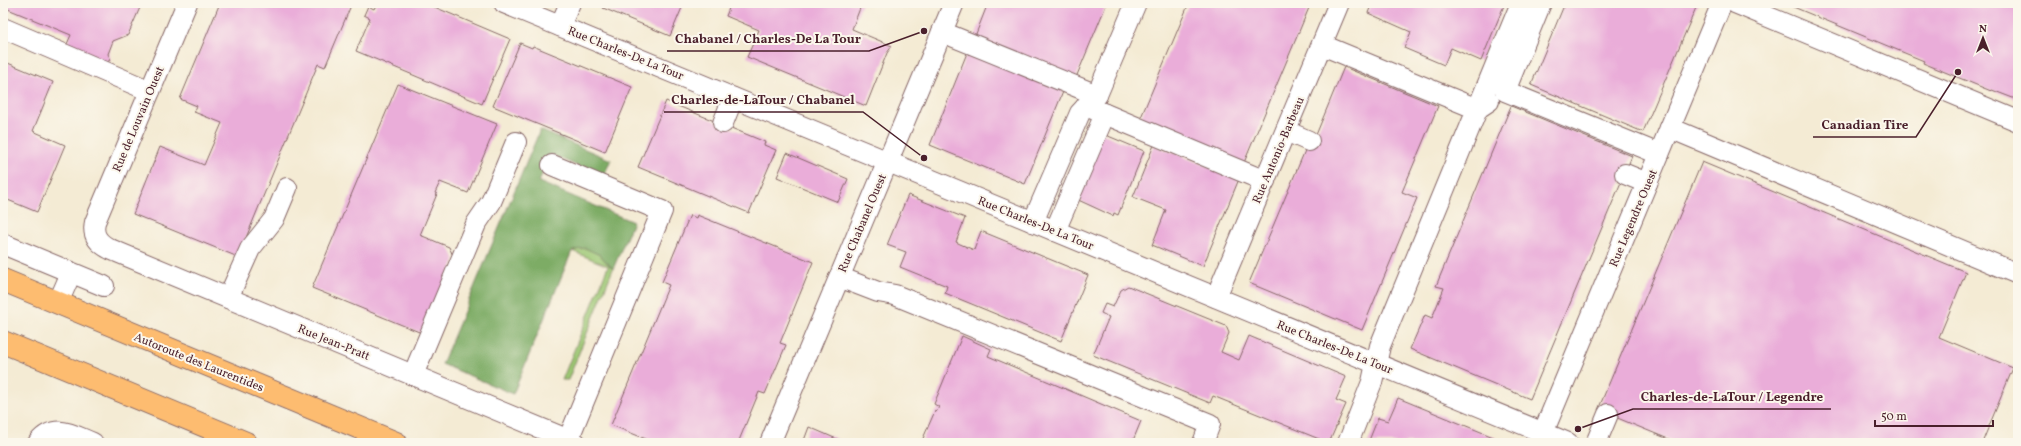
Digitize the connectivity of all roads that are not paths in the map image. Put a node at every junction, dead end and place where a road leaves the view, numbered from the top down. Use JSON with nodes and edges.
{"nodes":[{"id":1,"x":187,"y":3,"type":"edge"},
{"id":2,"x":504,"y":3,"type":"edge"},
{"id":3,"x":570,"y":3,"type":"edge"},
{"id":4,"x":954,"y":3,"type":"edge"},
{"id":5,"x":1136,"y":3,"type":"edge"},
{"id":6,"x":1339,"y":3,"type":"edge"},
{"id":7,"x":1521,"y":3,"type":"edge"},
{"id":8,"x":1540,"y":3,"type":"edge"},
{"id":9,"x":1722,"y":3,"type":"edge"},
{"id":10,"x":1735,"y":3,"type":"edge"},
{"id":11,"x":560,"y":26,"type":"junction"},
{"id":12,"x":3,"y":28,"type":"edge"},
{"id":13,"x":942,"y":32,"type":"junction"},
{"id":14,"x":1322,"y":45,"type":"junction"},
{"id":15,"x":1494,"y":69,"type":"junction"},
{"id":16,"x":150,"y":91,"type":"junction"},
{"id":17,"x":1505,"y":91,"type":"junction"},
{"id":18,"x":734,"y":98,"type":"junction"},
{"id":19,"x":1091,"y":100,"type":"junction"},
{"id":20,"x":1477,"y":109,"type":"junction"},
{"id":21,"x":1105,"y":114,"type":"junction"},
{"id":22,"x":2018,"y":121,"type":"edge"},
{"id":23,"x":723,"y":123,"type":"dead end"},
{"id":24,"x":1670,"y":128,"type":"junction"},
{"id":25,"x":1286,"y":131,"type":"junction"},
{"id":26,"x":1309,"y":141,"type":"dead end"},
{"id":27,"x":516,"y":142,"type":"dead end"},
{"id":28,"x":1659,"y":154,"type":"junction"},
{"id":29,"x":888,"y":162,"type":"junction"},
{"id":30,"x":552,"y":166,"type":"dead end"},
{"id":31,"x":1625,"y":174,"type":"dead end"},
{"id":32,"x":1265,"y":181,"type":"junction"},
{"id":33,"x":1647,"y":183,"type":"junction"},
{"id":34,"x":287,"y":188,"type":"dead end"},
{"id":35,"x":1033,"y":222,"type":"junction"},
{"id":36,"x":1055,"y":231,"type":"junction"},
{"id":37,"x":95,"y":237,"type":"joint"},
{"id":38,"x":3,"y":244,"type":"edge"},
{"id":39,"x":71,"y":272,"type":"junction"},
{"id":40,"x":2018,"y":274,"type":"edge"},
{"id":41,"x":839,"y":277,"type":"junction"},
{"id":42,"x":3,"y":280,"type":"edge"},
{"id":43,"x":104,"y":286,"type":"dead end"},
{"id":44,"x":1216,"y":297,"type":"junction"},
{"id":45,"x":228,"y":298,"type":"junction"},
{"id":46,"x":58,"y":303,"type":"junction"},
{"id":47,"x":3,"y":342,"type":"edge"},
{"id":48,"x":1376,"y":364,"type":"junction"},
{"id":49,"x":413,"y":375,"type":"junction"},
{"id":50,"x":1608,"y":414,"type":"dead end"},
{"id":51,"x":1543,"y":433,"type":"junction"},
{"id":52,"x":42,"y":439,"type":"edge"},
{"id":53,"x":572,"y":441,"type":"edge"},
{"id":54,"x":93,"y":443,"type":"edge"},
{"id":55,"x":246,"y":443,"type":"edge"},
{"id":56,"x":396,"y":443,"type":"edge"},
{"id":57,"x":770,"y":443,"type":"edge"},
{"id":58,"x":1203,"y":443,"type":"edge"},
{"id":59,"x":1348,"y":443,"type":"edge"},
{"id":60,"x":1568,"y":443,"type":"edge"},
{"id":61,"x":1596,"y":443,"type":"edge"}],
"edges":[{"from":1,"to":16,"type":"street","name":"Rue de Louvain Ouest"},
{"from":2,"to":11,"type":"street","name":"Rue Charles-De La Tour"},
{"from":3,"to":11,"type":"street"},
{"from":4,"to":13,"type":"street","name":"Rue Chabanel Ouest"},
{"from":5,"to":19,"type":"street"},
{"from":6,"to":14,"type":"street","name":"Rue Antonio-Barbeau"},
{"from":7,"to":15,"type":"street"},
{"from":8,"to":17,"type":"street"},
{"from":9,"to":24,"type":"street","name":"Rue Legendre Ouest"},
{"from":10,"to":22,"type":"street"},
{"from":11,"to":18,"type":"street","name":"Rue Charles-De La Tour"},
{"from":12,"to":16,"type":"street"},
{"from":13,"to":19,"type":"street"},
{"from":13,"to":29,"type":"street","name":"Rue Chabanel Ouest"},
{"from":14,"to":20,"type":"street"},
{"from":14,"to":25,"type":"street","name":"Rue Antonio-Barbeau"},
{"from":15,"to":17,"type":"street"},
{"from":15,"to":20,"type":"street"},
{"from":16,"to":37,"type":"street","name":"Rue de Louvain Ouest"},
{"from":17,"to":20,"type":"street"},
{"from":17,"to":28,"type":"street"},
{"from":18,"to":23,"type":"street"},
{"from":18,"to":29,"type":"street","name":"Rue Charles-De La Tour"},
{"from":19,"to":21,"type":"street"},
{"from":19,"to":35,"type":"street"},
{"from":20,"to":48,"type":"street"},
{"from":21,"to":32,"type":"street"},
{"from":21,"to":36,"type":"street"},
{"from":24,"to":28,"type":"street","name":"Rue Legendre Ouest"},
{"from":24,"to":40,"type":"street"},
{"from":25,"to":26,"type":"street"},
{"from":25,"to":32,"type":"street","name":"Rue Antonio-Barbeau"},
{"from":27,"to":49,"type":"street"},
{"from":28,"to":33,"type":"street","name":"Rue Legendre Ouest"},
{"from":29,"to":35,"type":"street","name":"Rue Charles-De La Tour"},
{"from":29,"to":41,"type":"street","name":"Rue Chabanel Ouest"},
{"from":30,"to":53,"type":"street"},
{"from":31,"to":33,"type":"street"},
{"from":32,"to":44,"type":"street","name":"Rue Antonio-Barbeau"},
{"from":33,"to":51,"type":"street","name":"Rue Legendre Ouest"},
{"from":34,"to":45,"type":"street"},
{"from":35,"to":36,"type":"street","name":"Rue Charles-De La Tour"},
{"from":36,"to":44,"type":"street","name":"Rue Charles-De La Tour"},
{"from":37,"to":45,"type":"street","name":"Rue Jean-Pratt"},
{"from":38,"to":39,"type":"street"},
{"from":39,"to":43,"type":"street"},
{"from":39,"to":46,"type":"street"},
{"from":41,"to":57,"type":"street","name":"Rue Chabanel Ouest"},
{"from":41,"to":58,"type":"street"},
{"from":42,"to":46,"type":"highway","name":"Autoroute des Laurentides"},
{"from":44,"to":48,"type":"street","name":"Rue Charles-De La Tour"},
{"from":45,"to":49,"type":"street","name":"Rue Jean-Pratt"},
{"from":46,"to":56,"type":"highway","name":"Autoroute des Laurentides"},
{"from":47,"to":55,"type":"highway"},
{"from":48,"to":51,"type":"street","name":"Rue Charles-De La Tour"},
{"from":48,"to":59,"type":"street"},
{"from":49,"to":53,"type":"street","name":"Rue Jean-Pratt"},
{"from":50,"to":61,"type":"street"},
{"from":51,"to":60,"type":"street","name":"Rue Charles-De La Tour"},
{"from":52,"to":54,"type":"street"}]}
